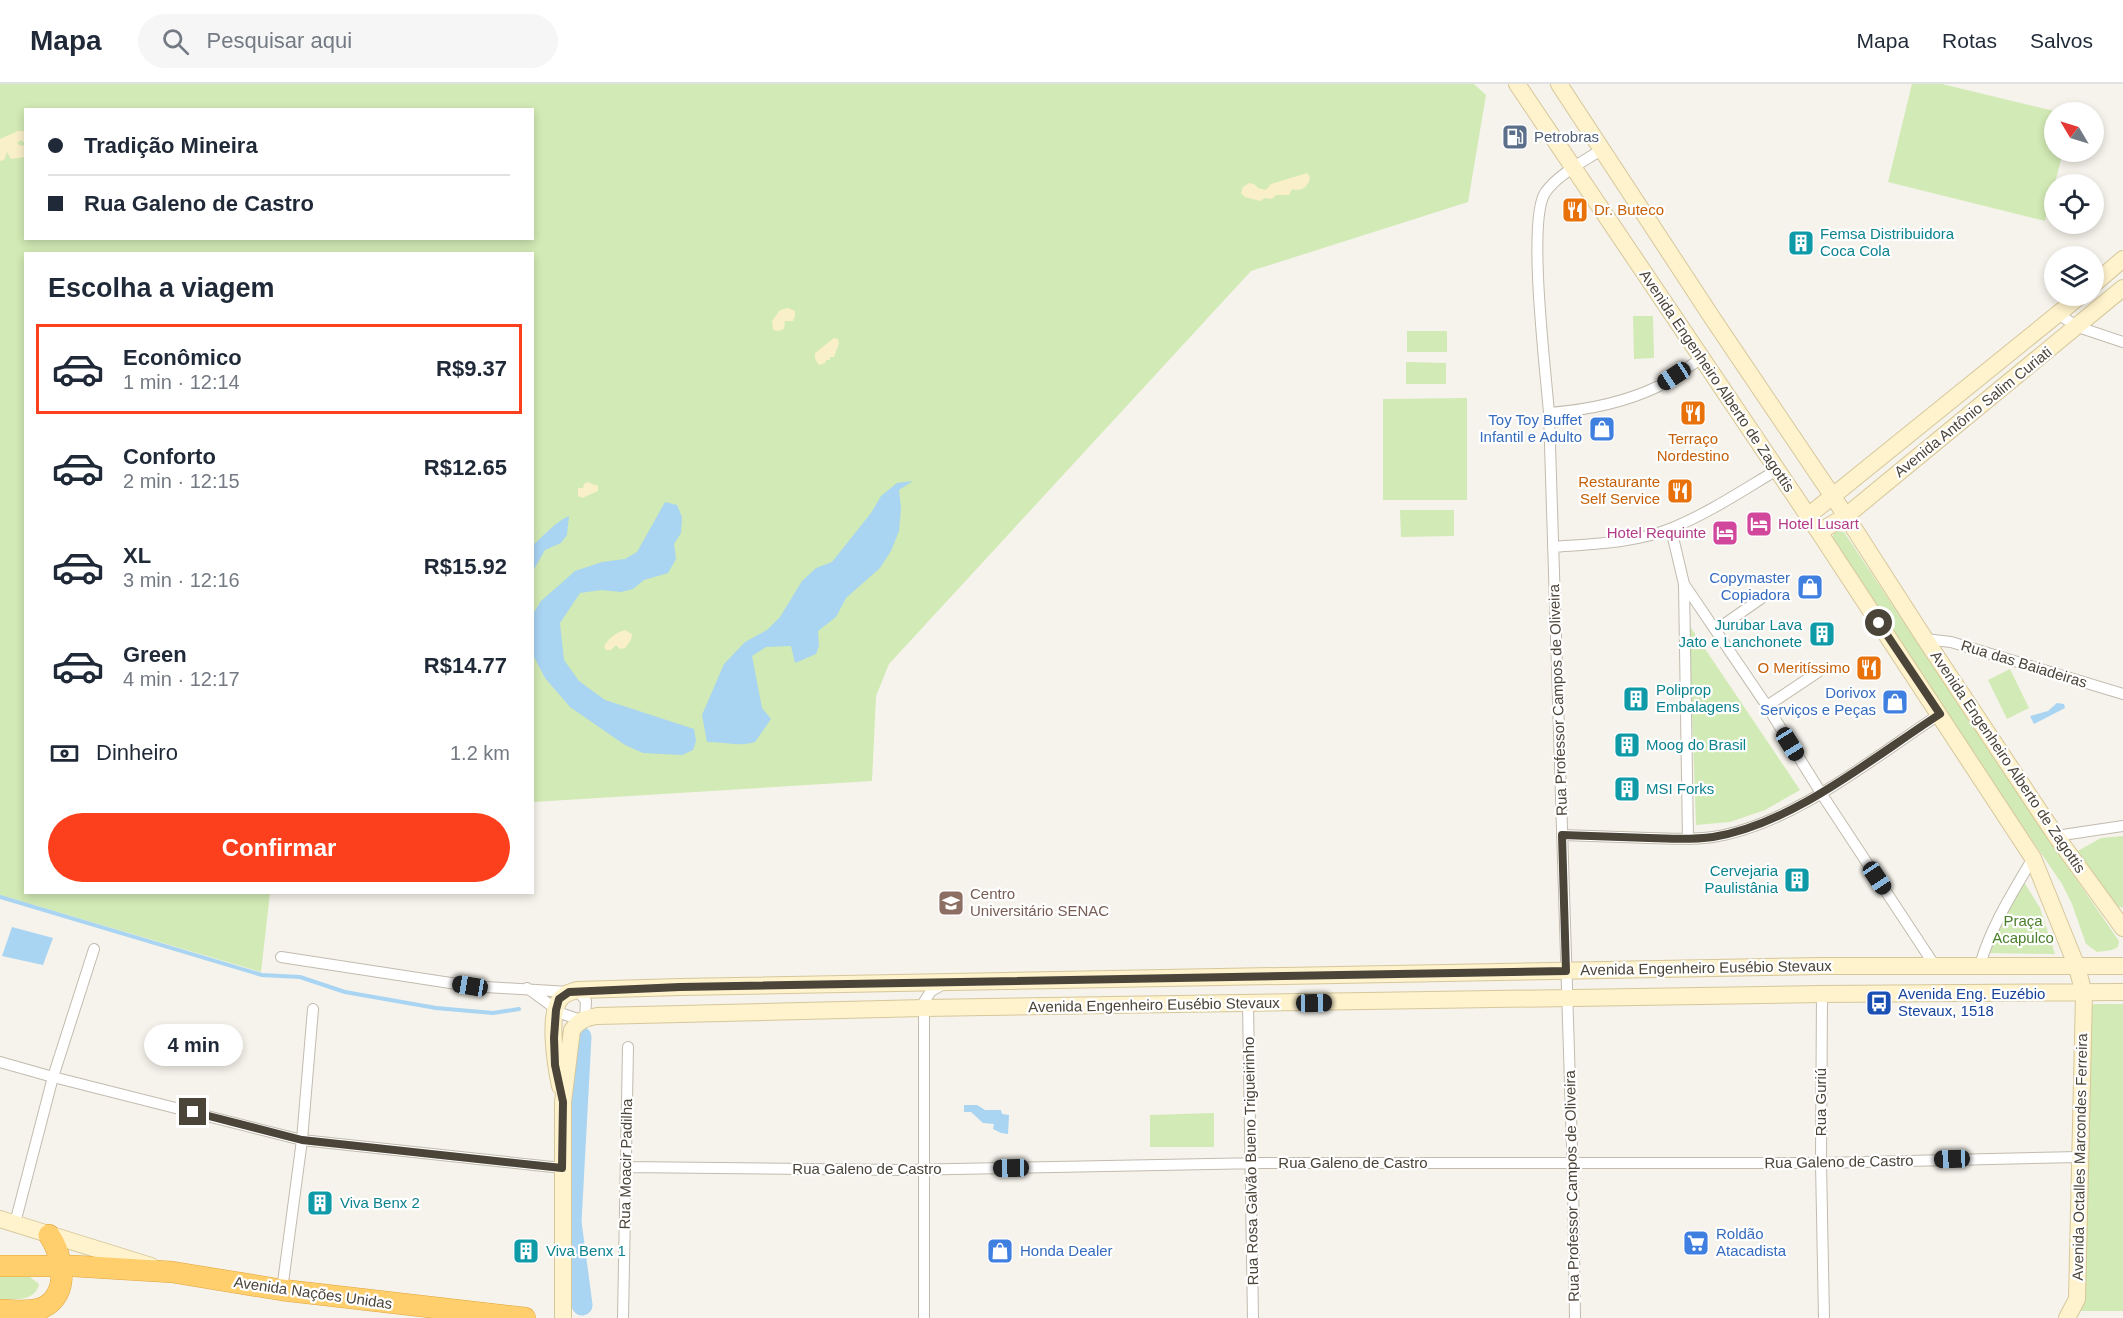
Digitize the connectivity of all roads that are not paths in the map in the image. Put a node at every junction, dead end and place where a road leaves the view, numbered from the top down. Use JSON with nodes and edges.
{"nodes":[{"id":1,"x":1517,"y":84,"type":"edge"},
{"id":2,"x":1559,"y":84,"type":"edge"},
{"id":3,"x":1603,"y":149,"type":"junction"},
{"id":4,"x":1574,"y":168,"type":"junction"},
{"id":5,"x":2123,"y":259,"type":"edge"},
{"id":6,"x":2104,"y":275,"type":"edge"},
{"id":7,"x":2123,"y":288,"type":"edge"},
{"id":8,"x":2068,"y":306,"type":"edge"},
{"id":9,"x":2058,"y":314,"type":"junction"},
{"id":10,"x":2078,"y":327,"type":"junction"},
{"id":11,"x":2123,"y":342,"type":"edge"},
{"id":12,"x":2011,"y":353,"type":"junction"},
{"id":13,"x":1702,"y":358,"type":"junction"},
{"id":14,"x":2026,"y":368,"type":"junction"},
{"id":15,"x":1549,"y":413,"type":"junction"},
{"id":16,"x":1874,"y":463,"type":"junction"},
{"id":17,"x":1777,"y":470,"type":"junction"},
{"id":18,"x":1885,"y":484,"type":"junction"},
{"id":19,"x":1834,"y":497,"type":"junction"},
{"id":20,"x":1808,"y":516,"type":"junction"},
{"id":21,"x":1846,"y":516,"type":"junction"},
{"id":22,"x":1671,"y":529,"type":"junction"},
{"id":23,"x":1819,"y":532,"type":"junction"},
{"id":24,"x":1554,"y":547,"type":"junction"},
{"id":25,"x":1684,"y":584,"type":"junction"},
{"id":26,"x":1766,"y":595,"type":"dead end"},
{"id":27,"x":1716,"y":630,"type":"junction"},
{"id":28,"x":1924,"y":639,"type":"junction"},
{"id":29,"x":1818,"y":672,"type":"dead end"},
{"id":30,"x":2123,"y":694,"type":"edge"},
{"id":31,"x":1767,"y":706,"type":"junction"},
{"id":32,"x":1940,"y":714,"type":"junction"},
{"id":33,"x":1821,"y":793,"type":"junction"},
{"id":34,"x":2123,"y":826,"type":"edge"},
{"id":35,"x":1562,"y":835,"type":"junction"},
{"id":36,"x":2056,"y":836,"type":"junction"},
{"id":37,"x":1688,"y":839,"type":"junction"},
{"id":38,"x":2033,"y":858,"type":"junction"},
{"id":39,"x":2118,"y":915,"type":"edge"},
{"id":40,"x":2123,"y":928,"type":"edge"},
{"id":41,"x":94,"y":949,"type":"dead end"},
{"id":42,"x":281,"y":957,"type":"dead end"},
{"id":43,"x":1980,"y":965,"type":"junction"},
{"id":44,"x":1843,"y":966,"type":"junction"},
{"id":45,"x":1935,"y":966,"type":"junction"},
{"id":46,"x":2123,"y":966,"type":"edge"},
{"id":47,"x":2077,"y":967,"type":"junction"},
{"id":48,"x":1566,"y":971,"type":"junction"},
{"id":49,"x":1479,"y":972,"type":"junction"},
{"id":50,"x":948,"y":982,"type":"junction"},
{"id":51,"x":527,"y":988,"type":"junction"},
{"id":52,"x":573,"y":991,"type":"junction"},
{"id":53,"x":2123,"y":992,"type":"edge"},
{"id":54,"x":1822,"y":994,"type":"junction"},
{"id":55,"x":2084,"y":994,"type":"junction"},
{"id":56,"x":1567,"y":999,"type":"junction"},
{"id":57,"x":1446,"y":1001,"type":"junction"},
{"id":58,"x":1248,"y":1004,"type":"junction"},
{"id":59,"x":924,"y":1008,"type":"junction"},
{"id":60,"x":313,"y":1009,"type":"dead end"},
{"id":61,"x":556,"y":1010,"type":"junction"},
{"id":62,"x":583,"y":1019,"type":"junction"},
{"id":63,"x":628,"y":1047,"type":"dead end"},
{"id":64,"x":0,"y":1062,"type":"edge"},
{"id":65,"x":53,"y":1077,"type":"junction"},
{"id":66,"x":563,"y":1102,"type":"junction"},
{"id":67,"x":302,"y":1140,"type":"junction"},
{"id":68,"x":2079,"y":1157,"type":"junction"},
{"id":69,"x":1821,"y":1163,"type":"junction"},
{"id":70,"x":1251,"y":1164,"type":"junction"},
{"id":71,"x":1573,"y":1164,"type":"junction"},
{"id":72,"x":626,"y":1167,"type":"junction"},
{"id":73,"x":562,"y":1168,"type":"junction"},
{"id":74,"x":925,"y":1170,"type":"junction"},
{"id":75,"x":7,"y":1221,"type":"edge"},
{"id":76,"x":49,"y":1235,"type":"junction"},
{"id":77,"x":0,"y":1266,"type":"edge"},
{"id":78,"x":61,"y":1266,"type":"junction"},
{"id":79,"x":172,"y":1272,"type":"junction"},
{"id":80,"x":282,"y":1290,"type":"junction"},
{"id":81,"x":0,"y":1310,"type":"edge"},
{"id":82,"x":374,"y":1310,"type":"edge"},
{"id":83,"x":407,"y":1312,"type":"edge"},
{"id":84,"x":525,"y":1318,"type":"edge"},
{"id":85,"x":563,"y":1318,"type":"edge"},
{"id":86,"x":623,"y":1318,"type":"edge"},
{"id":87,"x":924,"y":1318,"type":"edge"},
{"id":88,"x":1253,"y":1318,"type":"edge"},
{"id":89,"x":1575,"y":1318,"type":"edge"},
{"id":90,"x":1824,"y":1318,"type":"edge"},
{"id":91,"x":2067,"y":1318,"type":"edge"}],
"edges":[{"from":1,"to":4,"type":"main road","name":"Avenida Engenheiro Alberto de Zagottis"},
{"from":2,"to":3,"type":"main road","name":"Avenida Engenheiro Alberto de Zagottis"},
{"from":3,"to":4,"type":"street","name":"Rua Professor Campos de Oliveira"},
{"from":3,"to":19,"type":"main road","name":"Avenida Engenheiro Alberto de Zagottis"},
{"from":4,"to":13,"type":"main road","name":"Avenida Engenheiro Alberto de Zagottis"},
{"from":4,"to":15,"type":"street","name":"Rua Professor Campos de Oliveira"},
{"from":5,"to":6,"type":"main road"},
{"from":7,"to":10,"type":"main road","name":"Avenida Antônio Salim Curiati"},
{"from":8,"to":9,"type":"main road","name":"Avenida Antônio Salim Curiati"},
{"from":9,"to":10,"type":"street"},
{"from":9,"to":12,"type":"main road","name":"Avenida Antônio Salim Curiati"},
{"from":10,"to":11,"type":"street"},
{"from":10,"to":14,"type":"main road","name":"Avenida Antônio Salim Curiati"},
{"from":12,"to":14,"type":"main road"},
{"from":12,"to":16,"type":"main road","name":"Avenida Antônio Salim Curiati"},
{"from":13,"to":15,"type":"street"},
{"from":13,"to":17,"type":"main road","name":"Avenida Engenheiro Alberto de Zagottis"},
{"from":14,"to":18,"type":"main road","name":"Avenida Antônio Salim Curiati"},
{"from":15,"to":24,"type":"street","name":"Rua Professor Campos de Oliveira"},
{"from":16,"to":18,"type":"main road"},
{"from":16,"to":19,"type":"main road","name":"Avenida Antônio Salim Curiati"},
{"from":17,"to":20,"type":"main road","name":"Avenida Engenheiro Alberto de Zagottis"},
{"from":17,"to":22,"type":"street"},
{"from":18,"to":21,"type":"main road","name":"Avenida Antônio Salim Curiati"},
{"from":19,"to":20,"type":"main road","name":"Avenida Antônio Salim Curiati"},
{"from":19,"to":21,"type":"main road","name":"Avenida Engenheiro Alberto de Zagottis"},
{"from":20,"to":23,"type":"main road","name":"Avenida Engenheiro Alberto de Zagottis"},
{"from":21,"to":23,"type":"main road","name":"Avenida Antônio Salim Curiati"},
{"from":21,"to":28,"type":"main road","name":"Avenida Engenheiro Alberto de Zagottis"},
{"from":22,"to":24,"type":"street"},
{"from":22,"to":25,"type":"street"},
{"from":23,"to":32,"type":"main road","name":"Avenida Engenheiro Alberto de Zagottis"},
{"from":24,"to":35,"type":"street","name":"Rua Professor Campos de Oliveira"},
{"from":25,"to":27,"type":"street"},
{"from":25,"to":37,"type":"street"},
{"from":26,"to":27,"type":"street"},
{"from":27,"to":31,"type":"street"},
{"from":28,"to":30,"type":"street","name":"Rua das Baiadeiras"},
{"from":28,"to":36,"type":"main road","name":"Avenida Engenheiro Alberto de Zagottis"},
{"from":29,"to":31,"type":"street"},
{"from":31,"to":33,"type":"street"},
{"from":32,"to":33,"type":"street"},
{"from":32,"to":38,"type":"main road","name":"Avenida Engenheiro Alberto de Zagottis"},
{"from":33,"to":37,"type":"street"},
{"from":33,"to":45,"type":"street"},
{"from":34,"to":36,"type":"street"},
{"from":35,"to":37,"type":"street"},
{"from":35,"to":48,"type":"street","name":"Rua Professor Campos de Oliveira"},
{"from":36,"to":39,"type":"main road","name":"Avenida Engenheiro Alberto de Zagottis"},
{"from":38,"to":43,"type":"street"},
{"from":38,"to":47,"type":"main road","name":"Avenida Engenheiro Alberto de Zagottis"},
{"from":39,"to":40,"type":"main road","name":"Avenida Engenheiro Alberto de Zagottis"},
{"from":41,"to":65,"type":"street"},
{"from":42,"to":51,"type":"street","name":"Avenida Engenheiro Eusébio Stevaux"},
{"from":43,"to":45,"type":"main road","name":"Avenida Engenheiro Eusébio Stevaux"},
{"from":43,"to":47,"type":"main road","name":"Avenida Engenheiro Eusébio Stevaux"},
{"from":44,"to":45,"type":"main road","name":"Avenida Engenheiro Eusébio Stevaux"},
{"from":44,"to":48,"type":"main road","name":"Avenida Engenheiro Eusébio Stevaux"},
{"from":44,"to":54,"type":"main road"},
{"from":46,"to":47,"type":"main road","name":"Avenida Engenheiro Eusébio Stevaux"},
{"from":47,"to":55,"type":"main road","name":"Avenida Engenheiro Alberto de Zagottis"},
{"from":48,"to":49,"type":"main road","name":"Avenida Engenheiro Eusébio Stevaux"},
{"from":48,"to":56,"type":"street","name":"Rua Professor Campos de Oliveira"},
{"from":49,"to":50,"type":"main road","name":"Avenida Engenheiro Eusébio Stevaux"},
{"from":49,"to":57,"type":"main road"},
{"from":50,"to":52,"type":"main road","name":"Avenida Engenheiro Eusébio Stevaux"},
{"from":50,"to":59,"type":"street"},
{"from":51,"to":52,"type":"street","name":"Avenida Engenheiro Eusébio Stevaux"},
{"from":51,"to":61,"type":"street","name":"Avenida Engenheiro Eusébio Stevaux"},
{"from":52,"to":61,"type":"main road"},
{"from":52,"to":62,"type":"street"},
{"from":53,"to":55,"type":"main road","name":"Avenida Engenheiro Eusébio Stevaux"},
{"from":54,"to":55,"type":"main road","name":"Avenida Engenheiro Eusébio Stevaux"},
{"from":54,"to":56,"type":"main road","name":"Avenida Engenheiro Eusébio Stevaux"},
{"from":54,"to":69,"type":"street","name":"Rua Guriú"},
{"from":55,"to":68,"type":"main road","name":"Avenida Octalles Marcondes Ferreira"},
{"from":56,"to":57,"type":"main road","name":"Avenida Engenheiro Eusébio Stevaux"},
{"from":56,"to":71,"type":"street","name":"Rua Professor Campos de Oliveira"},
{"from":57,"to":58,"type":"main road","name":"Avenida Engenheiro Eusébio Stevaux"},
{"from":58,"to":59,"type":"main road","name":"Avenida Engenheiro Eusébio Stevaux"},
{"from":58,"to":70,"type":"street","name":"Rua Rosa Galvão Bueno Trigueirinho"},
{"from":59,"to":62,"type":"main road","name":"Avenida Engenheiro Eusébio Stevaux"},
{"from":59,"to":74,"type":"street"},
{"from":60,"to":67,"type":"street"},
{"from":61,"to":62,"type":"street","name":"Avenida Engenheiro Eusébio Stevaux"},
{"from":61,"to":66,"type":"main road"},
{"from":62,"to":66,"type":"main road"},
{"from":63,"to":72,"type":"street","name":"Rua Moacir Padilha"},
{"from":64,"to":65,"type":"street"},
{"from":65,"to":67,"type":"street"},
{"from":65,"to":75,"type":"street"},
{"from":66,"to":73,"type":"main road"},
{"from":67,"to":73,"type":"street"},
{"from":67,"to":80,"type":"street"},
{"from":68,"to":69,"type":"street","name":"Rua Galeno de Castro"},
{"from":68,"to":91,"type":"main road","name":"Avenida Octalles Marcondes Ferreira"},
{"from":69,"to":71,"type":"street","name":"Rua Galeno de Castro"},
{"from":69,"to":90,"type":"street","name":"Rua Guriú"},
{"from":70,"to":71,"type":"street","name":"Rua Galeno de Castro"},
{"from":70,"to":74,"type":"street","name":"Rua Galeno de Castro"},
{"from":70,"to":88,"type":"street","name":"Rua Rosa Galvão Bueno Trigueirinho"},
{"from":71,"to":89,"type":"street","name":"Rua Professor Campos de Oliveira"},
{"from":72,"to":74,"type":"street","name":"Rua Galeno de Castro"},
{"from":72,"to":86,"type":"street","name":"Rua Moacir Padilha"},
{"from":73,"to":85,"type":"main road"},
{"from":74,"to":87,"type":"street"},
{"from":75,"to":76,"type":"main road"},
{"from":76,"to":78,"type":"highway"},
{"from":76,"to":79,"type":"main road"},
{"from":77,"to":78,"type":"highway","name":"Avenida Nações Unidas"},
{"from":78,"to":79,"type":"highway","name":"Avenida Nações Unidas"},
{"from":78,"to":81,"type":"highway"},
{"from":79,"to":80,"type":"highway","name":"Avenida Nações Unidas"},
{"from":80,"to":82,"type":"highway","name":"Avenida Nações Unidas"},
{"from":82,"to":83,"type":"highway","name":"Avenida Nações Unidas"},
{"from":83,"to":84,"type":"highway","name":"Avenida Nações Unidas"}]}
